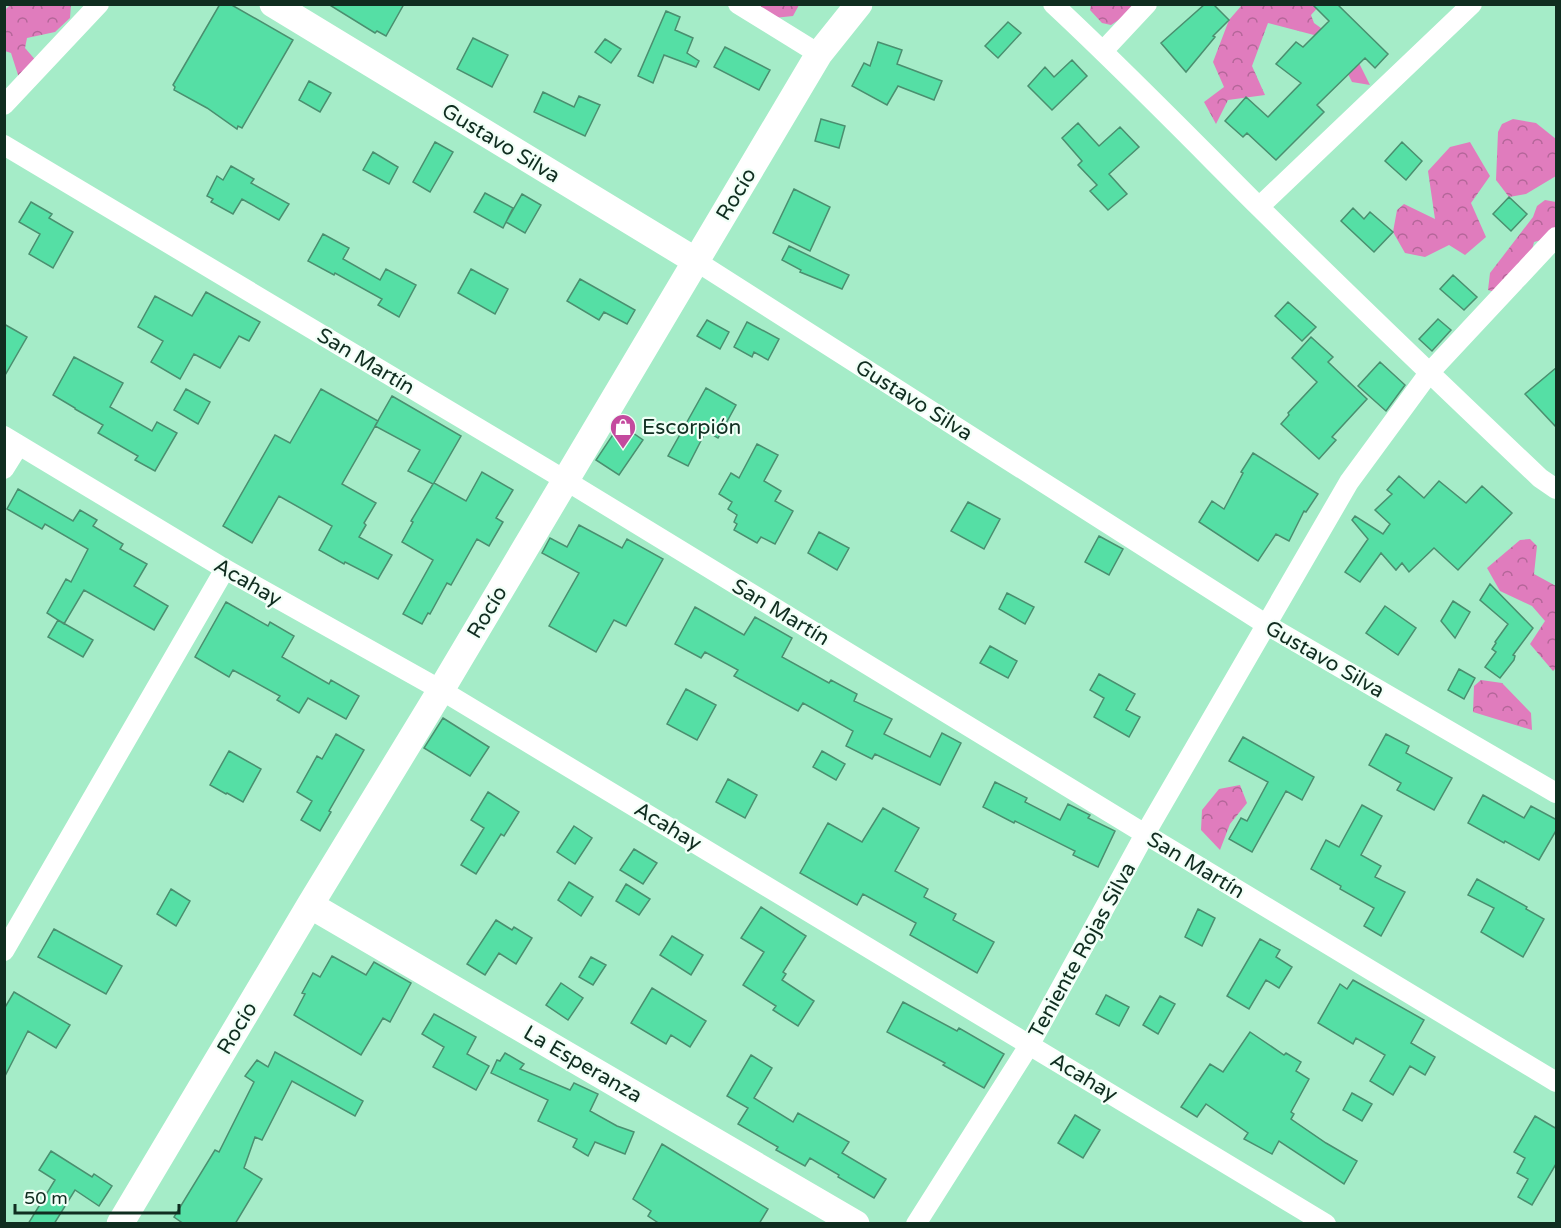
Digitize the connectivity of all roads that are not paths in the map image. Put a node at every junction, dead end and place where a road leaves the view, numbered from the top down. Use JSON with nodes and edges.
{"nodes":[{"id":1,"x":99,"y":4,"type":"edge"},
{"id":2,"x":273,"y":4,"type":"edge"},
{"id":3,"x":738,"y":4,"type":"edge"},
{"id":4,"x":859,"y":4,"type":"edge"},
{"id":5,"x":1053,"y":4,"type":"edge"},
{"id":6,"x":1147,"y":4,"type":"edge"},
{"id":7,"x":1472,"y":4,"type":"edge"},
{"id":8,"x":1103,"y":51,"type":"junction"},
{"id":9,"x":819,"y":54,"type":"junction"},
{"id":10,"x":4,"y":105,"type":"edge"},
{"id":11,"x":4,"y":146,"type":"edge"},
{"id":12,"x":1259,"y":207,"type":"junction"},
{"id":13,"x":1557,"y":237,"type":"edge"},
{"id":14,"x":696,"y":261,"type":"junction"},
{"id":15,"x":1429,"y":373,"type":"junction"},
{"id":16,"x":12,"y":440,"type":"edge"},
{"id":17,"x":4,"y":469,"type":"edge"},
{"id":18,"x":565,"y":480,"type":"junction"},
{"id":19,"x":1557,"y":489,"type":"edge"},
{"id":20,"x":225,"y":569,"type":"junction"},
{"id":21,"x":1267,"y":625,"type":"junction"},
{"id":22,"x":441,"y":690,"type":"junction"},
{"id":23,"x":1557,"y":793,"type":"edge"},
{"id":24,"x":1145,"y":834,"type":"junction"},
{"id":25,"x":310,"y":905,"type":"junction"},
{"id":26,"x":4,"y":951,"type":"edge"},
{"id":27,"x":1030,"y":1044,"type":"junction"},
{"id":28,"x":1557,"y":1082,"type":"edge"},
{"id":29,"x":120,"y":1224,"type":"edge"},
{"id":30,"x":856,"y":1224,"type":"edge"},
{"id":31,"x":916,"y":1224,"type":"edge"},
{"id":32,"x":1326,"y":1224,"type":"edge"}],
"edges":[{"from":1,"to":10,"type":"street"},
{"from":2,"to":14,"type":"main road","name":"Gustavo Silva"},
{"from":3,"to":9,"type":"street"},
{"from":4,"to":9,"type":"main road","name":"Rocío"},
{"from":5,"to":8,"type":"street"},
{"from":6,"to":8,"type":"street"},
{"from":7,"to":12,"type":"street"},
{"from":8,"to":12,"type":"street"},
{"from":9,"to":14,"type":"main road","name":"Rocío"},
{"from":11,"to":18,"type":"street","name":"San Martín"},
{"from":12,"to":15,"type":"street"},
{"from":13,"to":15,"type":"street","name":"Teniente Rojas Silva"},
{"from":14,"to":18,"type":"main road","name":"Rocío"},
{"from":14,"to":21,"type":"street","name":"Gustavo Silva"},
{"from":15,"to":19,"type":"street"},
{"from":15,"to":21,"type":"street","name":"Teniente Rojas Silva"},
{"from":16,"to":17,"type":"street"},
{"from":16,"to":20,"type":"street","name":"Acahay"},
{"from":18,"to":22,"type":"main road","name":"Rocío"},
{"from":18,"to":24,"type":"street","name":"San Martín"},
{"from":20,"to":22,"type":"street","name":"Acahay"},
{"from":20,"to":26,"type":"street"},
{"from":21,"to":23,"type":"street","name":"Gustavo Silva"},
{"from":21,"to":24,"type":"street","name":"Teniente Rojas Silva"},
{"from":22,"to":25,"type":"main road","name":"Rocío"},
{"from":22,"to":27,"type":"street","name":"Acahay"},
{"from":24,"to":27,"type":"street","name":"Teniente Rojas Silva"},
{"from":24,"to":28,"type":"street","name":"San Martín"},
{"from":25,"to":29,"type":"main road","name":"Rocío"},
{"from":25,"to":30,"type":"main road","name":"La Esperanza"},
{"from":27,"to":31,"type":"street","name":"Teniente Rojas Silva"},
{"from":27,"to":32,"type":"street","name":"Acahay"}]}
